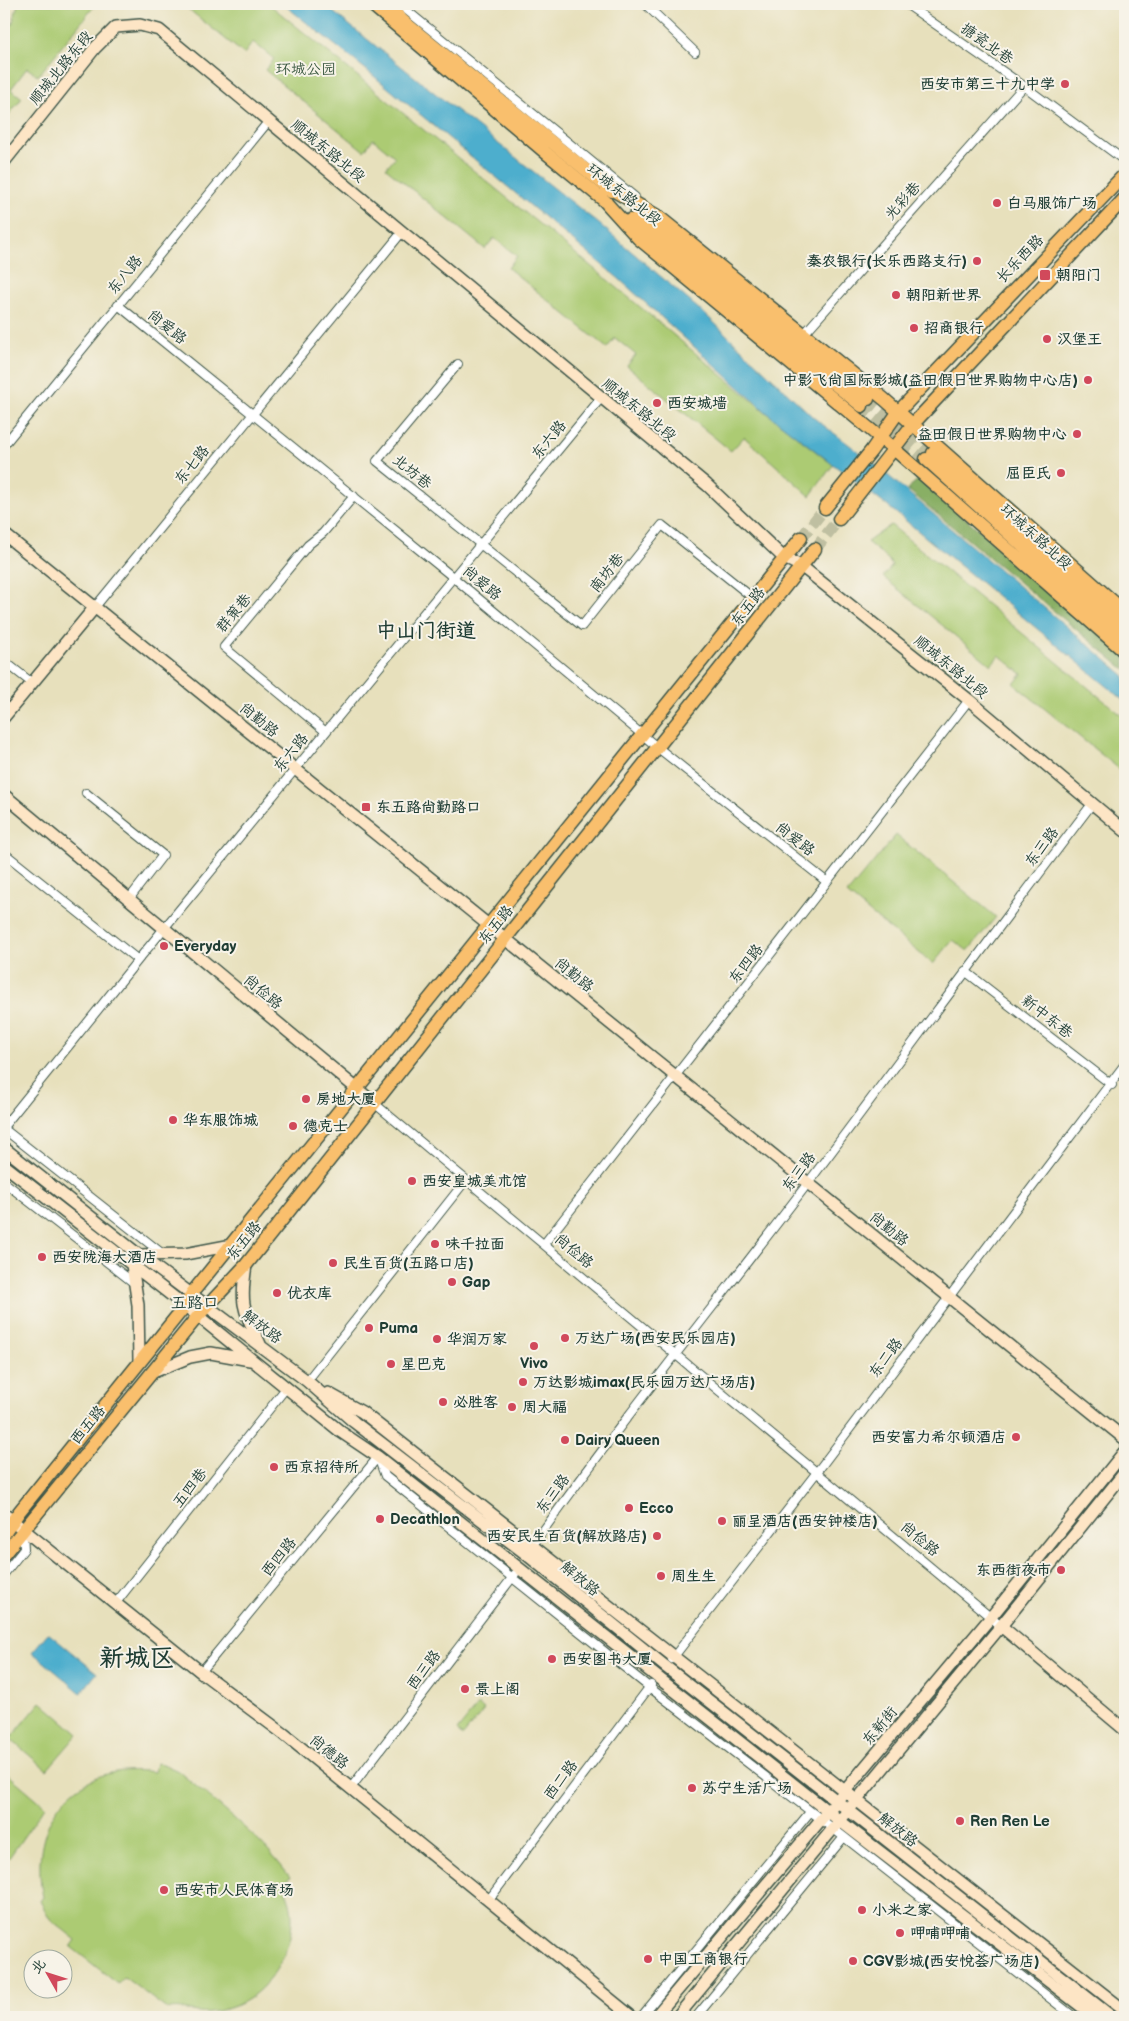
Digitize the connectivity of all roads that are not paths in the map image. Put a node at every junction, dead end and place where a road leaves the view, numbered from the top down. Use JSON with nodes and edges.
{"nodes":[{"id":1,"x":371,"y":4,"type":"edge"},
{"id":2,"x":386,"y":4,"type":"edge"},
{"id":3,"x":399,"y":4,"type":"edge"},
{"id":4,"x":644,"y":4,"type":"edge"},
{"id":5,"x":906,"y":4,"type":"edge"},
{"id":6,"x":128,"y":25,"type":"joint"},
{"id":7,"x":695,"y":52,"type":"dead end"},
{"id":8,"x":1024,"y":86,"type":"junction"},
{"id":9,"x":268,"y":122,"type":"junction"},
{"id":10,"x":1125,"y":161,"type":"edge"},
{"id":11,"x":4,"y":162,"type":"edge"},
{"id":12,"x":1125,"y":174,"type":"edge"},
{"id":13,"x":603,"y":191,"type":"junction"},
{"id":14,"x":1125,"y":198,"type":"edge"},
{"id":15,"x":659,"y":217,"type":"junction"},
{"id":16,"x":403,"y":231,"type":"junction"},
{"id":17,"x":118,"y":305,"type":"junction"},
{"id":18,"x":804,"y":334,"type":"junction"},
{"id":19,"x":458,"y":364,"type":"dead end"},
{"id":20,"x":601,"y":398,"type":"junction"},
{"id":21,"x":865,"y":402,"type":"tunnel mouth"},
{"id":22,"x":899,"y":411,"type":"junction"},
{"id":23,"x":253,"y":415,"type":"junction"},
{"id":24,"x":913,"y":424,"type":"junction"},
{"id":25,"x":880,"y":438,"type":"junction"},
{"id":26,"x":4,"y":445,"type":"edge"},
{"id":27,"x":894,"y":449,"type":"junction"},
{"id":28,"x":354,"y":496,"type":"junction"},
{"id":29,"x":825,"y":508,"type":"tunnel mouth"},
{"id":30,"x":839,"y":519,"type":"tunnel mouth"},
{"id":31,"x":4,"y":534,"type":"edge"},
{"id":32,"x":801,"y":538,"type":"tunnel mouth"},
{"id":33,"x":480,"y":546,"type":"junction"},
{"id":34,"x":815,"y":549,"type":"tunnel mouth"},
{"id":35,"x":784,"y":558,"type":"junction"},
{"id":36,"x":801,"y":566,"type":"junction"},
{"id":37,"x":454,"y":578,"type":"junction"},
{"id":38,"x":752,"y":598,"type":"junction"},
{"id":39,"x":95,"y":607,"type":"junction"},
{"id":40,"x":1125,"y":612,"type":"edge"},
{"id":41,"x":1125,"y":625,"type":"edge"},
{"id":42,"x":1125,"y":638,"type":"edge"},
{"id":43,"x":1125,"y":652,"type":"edge"},
{"id":44,"x":4,"y":661,"type":"edge"},
{"id":45,"x":32,"y":683,"type":"junction"},
{"id":46,"x":969,"y":700,"type":"junction"},
{"id":47,"x":4,"y":717,"type":"edge"},
{"id":48,"x":326,"y":732,"type":"junction"},
{"id":49,"x":642,"y":735,"type":"junction"},
{"id":50,"x":657,"y":747,"type":"junction"},
{"id":51,"x":296,"y":769,"type":"junction"},
{"id":52,"x":86,"y":793,"type":"dead end"},
{"id":53,"x":4,"y":795,"type":"edge"},
{"id":54,"x":1092,"y":804,"type":"junction"},
{"id":55,"x":1125,"y":831,"type":"edge"},
{"id":56,"x":4,"y":853,"type":"edge"},
{"id":57,"x":827,"y":882,"type":"junction"},
{"id":58,"x":129,"y":899,"type":"junction"},
{"id":59,"x":489,"y":926,"type":"junction"},
{"id":60,"x":164,"y":928,"type":"junction"},
{"id":61,"x":506,"y":939,"type":"junction"},
{"id":62,"x":138,"y":960,"type":"junction"},
{"id":63,"x":965,"y":971,"type":"junction"},
{"id":64,"x":1125,"y":1065,"type":"edge"},
{"id":65,"x":675,"y":1076,"type":"junction"},
{"id":66,"x":1112,"y":1085,"type":"junction"},
{"id":67,"x":356,"y":1089,"type":"junction"},
{"id":68,"x":374,"y":1103,"type":"junction"},
{"id":69,"x":4,"y":1127,"type":"edge"},
{"id":70,"x":4,"y":1148,"type":"edge"},
{"id":71,"x":4,"y":1165,"type":"edge"},
{"id":72,"x":466,"y":1180,"type":"junction"},
{"id":73,"x":4,"y":1182,"type":"edge"},
{"id":74,"x":808,"y":1183,"type":"junction"},
{"id":75,"x":544,"y":1244,"type":"junction"},
{"id":76,"x":232,"y":1245,"type":"junction"},
{"id":77,"x":140,"y":1255,"type":"junction"},
{"id":78,"x":164,"y":1255,"type":"junction"},
{"id":79,"x":132,"y":1265,"type":"junction"},
{"id":80,"x":246,"y":1265,"type":"junction"},
{"id":81,"x":134,"y":1283,"type":"junction"},
{"id":82,"x":192,"y":1293,"type":"junction"},
{"id":83,"x":950,"y":1297,"type":"junction"},
{"id":84,"x":184,"y":1306,"type":"junction"},
{"id":85,"x":208,"y":1306,"type":"junction"},
{"id":86,"x":198,"y":1316,"type":"junction"},
{"id":87,"x":261,"y":1345,"type":"junction"},
{"id":88,"x":676,"y":1354,"type":"junction"},
{"id":89,"x":252,"y":1361,"type":"junction"},
{"id":90,"x":139,"y":1362,"type":"junction"},
{"id":91,"x":151,"y":1373,"type":"junction"},
{"id":92,"x":307,"y":1381,"type":"junction"},
{"id":93,"x":286,"y":1388,"type":"junction"},
{"id":94,"x":1125,"y":1439,"type":"edge"},
{"id":95,"x":406,"y":1447,"type":"junction"},
{"id":96,"x":1125,"y":1451,"type":"edge"},
{"id":97,"x":378,"y":1457,"type":"junction"},
{"id":98,"x":410,"y":1465,"type":"junction"},
{"id":99,"x":817,"y":1472,"type":"junction"},
{"id":100,"x":1125,"y":1472,"type":"edge"},
{"id":101,"x":11,"y":1522,"type":"edge"},
{"id":102,"x":4,"y":1534,"type":"edge"},
{"id":103,"x":529,"y":1550,"type":"junction"},
{"id":104,"x":4,"y":1554,"type":"edge"},
{"id":105,"x":516,"y":1573,"type":"junction"},
{"id":106,"x":4,"y":1574,"type":"edge"},
{"id":107,"x":115,"y":1604,"type":"junction"},
{"id":108,"x":991,"y":1618,"type":"junction"},
{"id":109,"x":1001,"y":1626,"type":"junction"},
{"id":110,"x":673,"y":1658,"type":"junction"},
{"id":111,"x":666,"y":1667,"type":"junction"},
{"id":112,"x":201,"y":1672,"type":"junction"},
{"id":113,"x":657,"y":1677,"type":"junction"},
{"id":114,"x":649,"y":1687,"type":"junction"},
{"id":115,"x":1125,"y":1730,"type":"edge"},
{"id":116,"x":350,"y":1789,"type":"junction"},
{"id":117,"x":845,"y":1791,"type":"junction"},
{"id":118,"x":837,"y":1801,"type":"junction"},
{"id":119,"x":857,"y":1801,"type":"junction"},
{"id":120,"x":849,"y":1810,"type":"junction"},
{"id":121,"x":810,"y":1812,"type":"junction"},
{"id":122,"x":825,"y":1816,"type":"junction"},
{"id":123,"x":837,"y":1825,"type":"junction"},
{"id":124,"x":844,"y":1836,"type":"junction"},
{"id":125,"x":488,"y":1901,"type":"junction"},
{"id":126,"x":1125,"y":2011,"type":"edge"},
{"id":127,"x":632,"y":2017,"type":"edge"},
{"id":128,"x":641,"y":2017,"type":"edge"},
{"id":129,"x":655,"y":2017,"type":"edge"},
{"id":130,"x":677,"y":2017,"type":"edge"},
{"id":131,"x":696,"y":2017,"type":"edge"},
{"id":132,"x":1074,"y":2017,"type":"edge"},
{"id":133,"x":1095,"y":2017,"type":"edge"},
{"id":134,"x":1112,"y":2017,"type":"edge"}],
"edges":[{"from":1,"to":13,"type":"main road","name":"环城东路北段"},
{"from":2,"to":13,"type":"main road","name":"环城东路北段"},
{"from":3,"to":15,"type":"street"},
{"from":4,"to":7,"type":"street"},
{"from":5,"to":8,"type":"street","name":"搪瓷北巷"},
{"from":6,"to":9,"type":"main road","name":"顺城东路北段"},
{"from":6,"to":11,"type":"main road","name":"顺城北路东段"},
{"from":8,"to":10,"type":"street","name":"搪瓷北巷"},
{"from":8,"to":18,"type":"street","name":"光彩巷"},
{"from":9,"to":16,"type":"main road","name":"顺城东路北段"},
{"from":9,"to":17,"type":"street","name":"东八路"},
{"from":12,"to":22,"type":"main road","name":"长乐西路"},
{"from":13,"to":15,"type":"main road"},
{"from":13,"to":21,"type":"main road","name":"环城东路北段"},
{"from":13,"to":25,"type":"main road"},
{"from":14,"to":24,"type":"main road"},
{"from":15,"to":18,"type":"main road"},
{"from":16,"to":20,"type":"main road","name":"顺城东路北段"},
{"from":16,"to":23,"type":"street","name":"东七路"},
{"from":17,"to":23,"type":"street","name":"尚爱路"},
{"from":17,"to":26,"type":"street","name":"东八路"},
{"from":18,"to":22,"type":"main road"},
{"from":19,"to":33,"type":"street","name":"北坊巷"},
{"from":20,"to":33,"type":"street","name":"东六路"},
{"from":20,"to":35,"type":"main road","name":"顺城东路北段"},
{"from":22,"to":24,"type":"main road"},
{"from":22,"to":25,"type":"main road","name":"长乐西路"},
{"from":23,"to":28,"type":"street","name":"尚爱路"},
{"from":23,"to":39,"type":"street","name":"东七路"},
{"from":24,"to":27,"type":"main road"},
{"from":24,"to":40,"type":"main road"},
{"from":25,"to":27,"type":"main road"},
{"from":25,"to":29,"type":"main road"},
{"from":27,"to":30,"type":"main road"},
{"from":27,"to":43,"type":"main road"},
{"from":28,"to":37,"type":"street","name":"尚爱路"},
{"from":28,"to":48,"type":"street","name":"群策巷"},
{"from":31,"to":39,"type":"main road","name":"尚勤路"},
{"from":32,"to":35,"type":"main road","name":"东五路"},
{"from":33,"to":37,"type":"street","name":"东六路"},
{"from":33,"to":38,"type":"street","name":"南坊巷"},
{"from":34,"to":36,"type":"main road","name":"东五路"},
{"from":35,"to":36,"type":"main road","name":"顺城东路北段"},
{"from":35,"to":38,"type":"main road","name":"东五路"},
{"from":36,"to":46,"type":"main road","name":"顺城东路北段"},
{"from":36,"to":50,"type":"main road","name":"东五路"},
{"from":37,"to":48,"type":"street","name":"东六路"},
{"from":37,"to":49,"type":"street","name":"尚爱路"},
{"from":38,"to":49,"type":"main road","name":"东五路"},
{"from":39,"to":45,"type":"main road","name":"东七路"},
{"from":39,"to":51,"type":"main road","name":"尚勤路"},
{"from":41,"to":42,"type":"main road","name":"环城东路北段"},
{"from":44,"to":45,"type":"street"},
{"from":45,"to":47,"type":"main road","name":"东七路"},
{"from":46,"to":54,"type":"main road","name":"顺城东路北段"},
{"from":46,"to":57,"type":"street","name":"东四路"},
{"from":48,"to":51,"type":"street","name":"东六路"},
{"from":49,"to":50,"type":"street","name":"尚爱路"},
{"from":49,"to":59,"type":"main road","name":"东五路"},
{"from":50,"to":57,"type":"street","name":"尚爱路"},
{"from":50,"to":61,"type":"main road","name":"东五路"},
{"from":51,"to":59,"type":"main road","name":"尚勤路"},
{"from":51,"to":60,"type":"street","name":"东六路"},
{"from":52,"to":58,"type":"street"},
{"from":53,"to":58,"type":"main road","name":"尚俭路"},
{"from":54,"to":55,"type":"main road","name":"顺城东路北段"},
{"from":54,"to":63,"type":"street","name":"东三路"},
{"from":56,"to":62,"type":"street"},
{"from":57,"to":65,"type":"street","name":"东四路"},
{"from":58,"to":60,"type":"main road","name":"尚俭路"},
{"from":59,"to":61,"type":"main road","name":"尚勤路"},
{"from":59,"to":67,"type":"main road","name":"东五路"},
{"from":60,"to":62,"type":"street","name":"东六路"},
{"from":60,"to":67,"type":"main road","name":"尚俭路"},
{"from":61,"to":65,"type":"main road","name":"尚勤路"},
{"from":61,"to":68,"type":"main road","name":"东五路"},
{"from":62,"to":69,"type":"street","name":"东六路"},
{"from":63,"to":66,"type":"street","name":"新中东巷"},
{"from":63,"to":74,"type":"street","name":"东三路"},
{"from":64,"to":66,"type":"street","name":"东二路"},
{"from":65,"to":74,"type":"main road","name":"尚勤路"},
{"from":65,"to":75,"type":"street","name":"东四路"},
{"from":66,"to":83,"type":"street","name":"东二路"},
{"from":67,"to":68,"type":"main road","name":"尚俭路"},
{"from":67,"to":76,"type":"main road","name":"东五路"},
{"from":68,"to":72,"type":"street","name":"尚俭路"},
{"from":68,"to":80,"type":"main road","name":"东五路"},
{"from":69,"to":78,"type":"street"},
{"from":70,"to":77,"type":"main road","name":"解放路"},
{"from":71,"to":79,"type":"main road","name":"解放路"},
{"from":72,"to":75,"type":"street","name":"尚俭路"},
{"from":72,"to":92,"type":"street"},
{"from":73,"to":81,"type":"street"},
{"from":74,"to":83,"type":"main road","name":"尚勤路"},
{"from":74,"to":88,"type":"street","name":"东三路"},
{"from":75,"to":88,"type":"street","name":"尚俭路"},
{"from":76,"to":78,"type":"main road"},
{"from":76,"to":82,"type":"main road","name":"东五路"},
{"from":77,"to":78,"type":"main road"},
{"from":77,"to":82,"type":"main road","name":"解放路"},
{"from":79,"to":81,"type":"main road"},
{"from":79,"to":84,"type":"main road","name":"解放路"},
{"from":80,"to":85,"type":"main road","name":"东五路"},
{"from":80,"to":87,"type":"main road"},
{"from":81,"to":90,"type":"main road"},
{"from":82,"to":84,"type":"main road","name":"东五路"},
{"from":82,"to":85,"type":"main road","name":"解放路"},
{"from":83,"to":94,"type":"main road","name":"尚勤路"},
{"from":83,"to":99,"type":"street","name":"东二路"},
{"from":84,"to":86,"type":"main road","name":"解放路"},
{"from":84,"to":90,"type":"main road","name":"西五路"},
{"from":85,"to":86,"type":"main road","name":"东五路"},
{"from":85,"to":87,"type":"main road","name":"解放路"},
{"from":86,"to":89,"type":"main road","name":"解放路"},
{"from":86,"to":91,"type":"main road","name":"西五路"},
{"from":87,"to":92,"type":"main road","name":"解放路"},
{"from":88,"to":99,"type":"street","name":"尚俭路"},
{"from":88,"to":103,"type":"street","name":"东三路"},
{"from":89,"to":91,"type":"main road"},
{"from":89,"to":93,"type":"main road","name":"解放路"},
{"from":90,"to":101,"type":"main road","name":"西五路"},
{"from":91,"to":101,"type":"main road","name":"西五路"},
{"from":92,"to":95,"type":"main road"},
{"from":92,"to":98,"type":"main road","name":"解放路"},
{"from":93,"to":97,"type":"main road","name":"解放路"},
{"from":93,"to":107,"type":"street","name":"五四巷"},
{"from":95,"to":98,"type":"main road"},
{"from":95,"to":103,"type":"main road"},
{"from":96,"to":108,"type":"main road","name":"东新街"},
{"from":97,"to":105,"type":"main road","name":"解放路"},
{"from":97,"to":112,"type":"street","name":"西四路"},
{"from":98,"to":103,"type":"main road","name":"解放路"},
{"from":99,"to":108,"type":"street","name":"尚俭路"},
{"from":99,"to":110,"type":"street","name":"东二路"},
{"from":100,"to":109,"type":"main road","name":"东新街"},
{"from":101,"to":102,"type":"main road","name":"西五路"},
{"from":101,"to":104,"type":"main road","name":"西五路"},
{"from":101,"to":106,"type":"street"},
{"from":101,"to":107,"type":"main road","name":"尚德路"},
{"from":103,"to":110,"type":"main road"},
{"from":103,"to":111,"type":"main road","name":"解放路"},
{"from":105,"to":113,"type":"main road","name":"解放路"},
{"from":105,"to":114,"type":"street"},
{"from":105,"to":116,"type":"street","name":"西三路"},
{"from":107,"to":112,"type":"main road","name":"尚德路"},
{"from":108,"to":109,"type":"street","name":"尚俭路"},
{"from":108,"to":117,"type":"main road","name":"东新街"},
{"from":109,"to":115,"type":"main road","name":"尚俭路"},
{"from":109,"to":119,"type":"main road","name":"东新街"},
{"from":110,"to":111,"type":"street","name":"东二路"},
{"from":110,"to":117,"type":"main road"},
{"from":111,"to":118,"type":"main road","name":"解放路"},
{"from":112,"to":116,"type":"main road","name":"尚德路"},
{"from":113,"to":114,"type":"street","name":"西二路"},
{"from":113,"to":122,"type":"main road","name":"解放路"},
{"from":114,"to":121,"type":"street"},
{"from":114,"to":125,"type":"street","name":"西二路"},
{"from":116,"to":125,"type":"main road","name":"尚德路"},
{"from":117,"to":118,"type":"main road","name":"东新街"},
{"from":117,"to":119,"type":"main road"},
{"from":118,"to":120,"type":"main road","name":"解放路"},
{"from":118,"to":122,"type":"main road","name":"东新街"},
{"from":119,"to":120,"type":"main road","name":"东新街"},
{"from":119,"to":126,"type":"main road"},
{"from":120,"to":123,"type":"main road","name":"东新街"},
{"from":120,"to":134,"type":"main road","name":"解放路"},
{"from":121,"to":122,"type":"street"},
{"from":121,"to":128,"type":"street"},
{"from":122,"to":123,"type":"main road","name":"解放路"},
{"from":122,"to":129,"type":"main road","name":"东新街"},
{"from":123,"to":124,"type":"street"},
{"from":123,"to":130,"type":"main road","name":"东新街"},
{"from":123,"to":133,"type":"main road","name":"解放路"},
{"from":124,"to":131,"type":"street"},
{"from":124,"to":132,"type":"street"},
{"from":125,"to":127,"type":"main road","name":"尚德路"}]}
